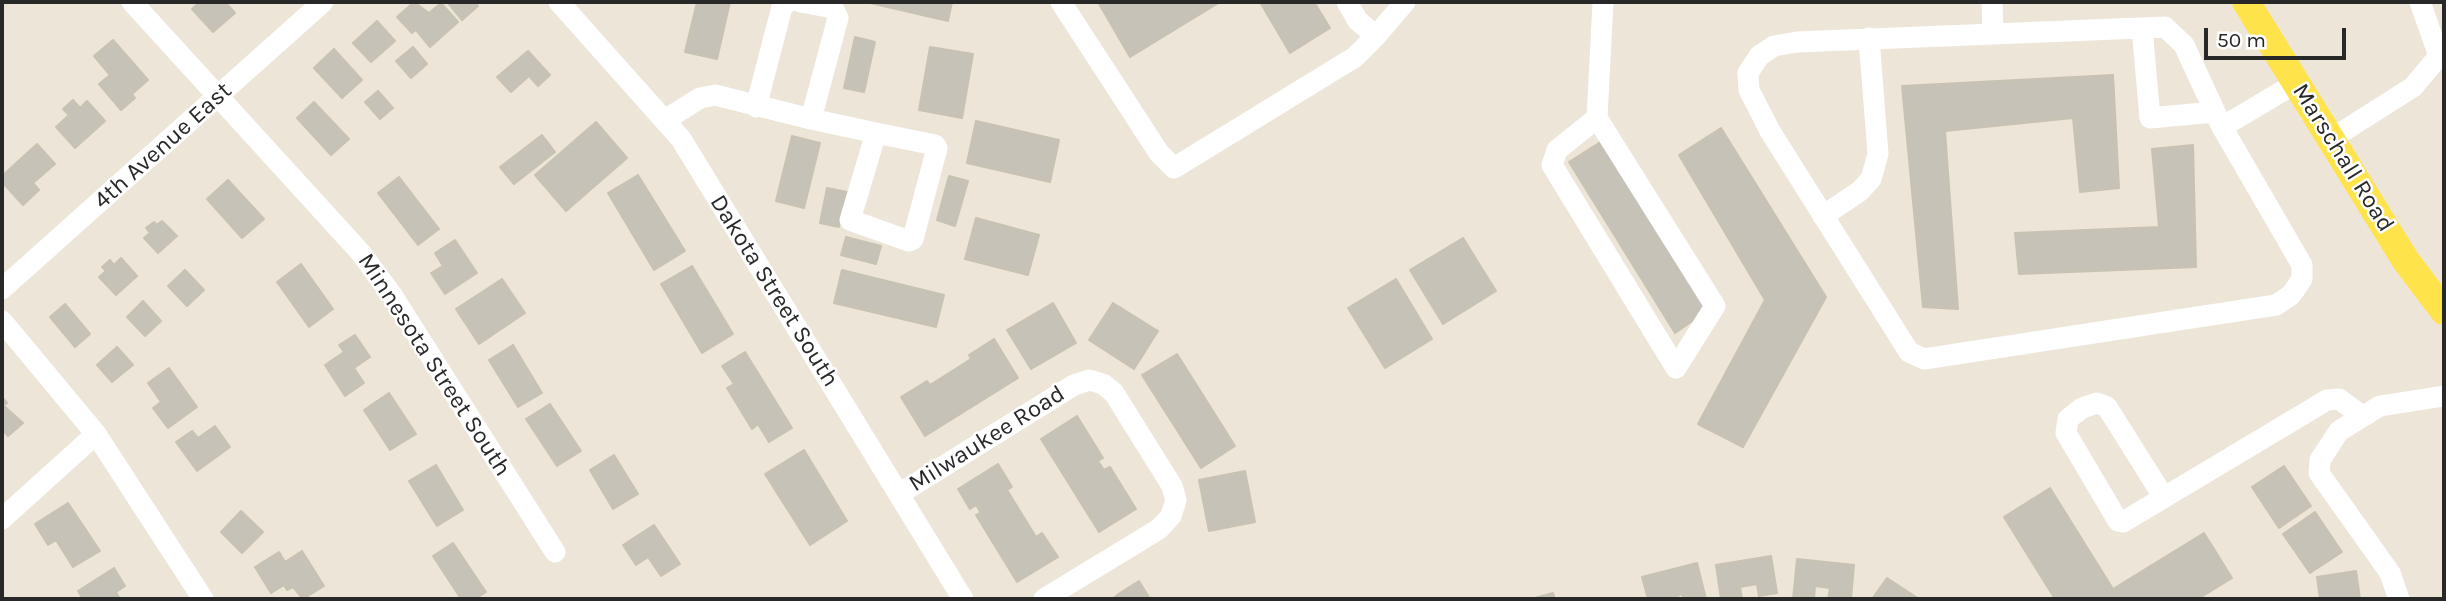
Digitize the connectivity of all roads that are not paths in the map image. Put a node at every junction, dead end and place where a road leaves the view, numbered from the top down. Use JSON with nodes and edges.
{"nodes":[{"id":1,"x":132,"y":2,"type":"edge"},
{"id":2,"x":323,"y":2,"type":"edge"},
{"id":3,"x":788,"y":2,"type":"edge"},
{"id":4,"x":801,"y":2,"type":"edge"},
{"id":5,"x":1061,"y":2,"type":"edge"},
{"id":6,"x":1347,"y":2,"type":"edge"},
{"id":7,"x":1405,"y":2,"type":"edge"},
{"id":8,"x":1603,"y":2,"type":"edge"},
{"id":9,"x":1992,"y":2,"type":"edge"},
{"id":10,"x":2246,"y":2,"type":"edge"},
{"id":11,"x":2420,"y":2,"type":"edge"},
{"id":12,"x":567,"y":5,"type":"edge"},
{"id":13,"x":2142,"y":28,"type":"junction"},
{"id":14,"x":1993,"y":32,"type":"junction"},
{"id":15,"x":1376,"y":36,"type":"junction"},
{"id":16,"x":1870,"y":38,"type":"junction"},
{"id":17,"x":2296,"y":83,"type":"junction"},
{"id":18,"x":220,"y":95,"type":"junction"},
{"id":19,"x":756,"y":107,"type":"junction"},
{"id":20,"x":1597,"y":118,"type":"junction"},
{"id":21,"x":811,"y":119,"type":"junction"},
{"id":22,"x":2218,"y":120,"type":"junction"},
{"id":23,"x":665,"y":121,"type":"junction"},
{"id":24,"x":877,"y":133,"type":"junction"},
{"id":25,"x":2331,"y":139,"type":"junction"},
{"id":26,"x":1824,"y":216,"type":"junction"},
{"id":27,"x":2,"y":289,"type":"edge"},
{"id":28,"x":2444,"y":311,"type":"edge"},
{"id":29,"x":2,"y":321,"type":"edge"},
{"id":30,"x":2444,"y":396,"type":"edge"},
{"id":31,"x":2362,"y":416,"type":"junction"},
{"id":32,"x":96,"y":434,"type":"junction"},
{"id":33,"x":899,"y":494,"type":"junction"},
{"id":34,"x":2163,"y":496,"type":"junction"},
{"id":35,"x":2,"y":519,"type":"edge"},
{"id":36,"x":555,"y":552,"type":"dead end"},
{"id":37,"x":203,"y":599,"type":"edge"},
{"id":38,"x":963,"y":599,"type":"edge"},
{"id":39,"x":1044,"y":599,"type":"edge"},
{"id":40,"x":2399,"y":599,"type":"edge"}],
"edges":[{"from":1,"to":18,"type":"street","name":"Minnesota Street South"},
{"from":2,"to":18,"type":"street","name":"4th Avenue East"},
{"from":3,"to":19,"type":"street"},
{"from":4,"to":21,"type":"street"},
{"from":5,"to":15,"type":"street"},
{"from":6,"to":15,"type":"street"},
{"from":7,"to":15,"type":"street"},
{"from":8,"to":20,"type":"street"},
{"from":9,"to":14,"type":"street"},
{"from":10,"to":17,"type":"main road","name":"Marschall Road"},
{"from":11,"to":25,"type":"street"},
{"from":12,"to":23,"type":"street","name":"Dakota Street South"},
{"from":13,"to":14,"type":"street"},
{"from":13,"to":22,"type":"street"},
{"from":13,"to":22,"type":"street"},
{"from":14,"to":16,"type":"street"},
{"from":16,"to":26,"type":"street"},
{"from":16,"to":26,"type":"street"},
{"from":17,"to":22,"type":"street"},
{"from":17,"to":25,"type":"main road","name":"Marschall Road"},
{"from":18,"to":27,"type":"street","name":"4th Avenue East"},
{"from":18,"to":36,"type":"street","name":"Minnesota Street South"},
{"from":19,"to":21,"type":"street"},
{"from":19,"to":23,"type":"street"},
{"from":20,"to":20,"type":"street"},
{"from":21,"to":24,"type":"street"},
{"from":22,"to":26,"type":"street"},
{"from":23,"to":33,"type":"street","name":"Dakota Street South"},
{"from":24,"to":24,"type":"street"},
{"from":25,"to":28,"type":"main road","name":"Marschall Road"},
{"from":29,"to":32,"type":"street"},
{"from":30,"to":31,"type":"street"},
{"from":31,"to":34,"type":"street"},
{"from":31,"to":40,"type":"street"},
{"from":32,"to":35,"type":"street"},
{"from":32,"to":37,"type":"street"},
{"from":33,"to":38,"type":"street","name":"Dakota Street South"},
{"from":33,"to":39,"type":"street","name":"Milwaukee Road"},
{"from":34,"to":34,"type":"street"}]}
